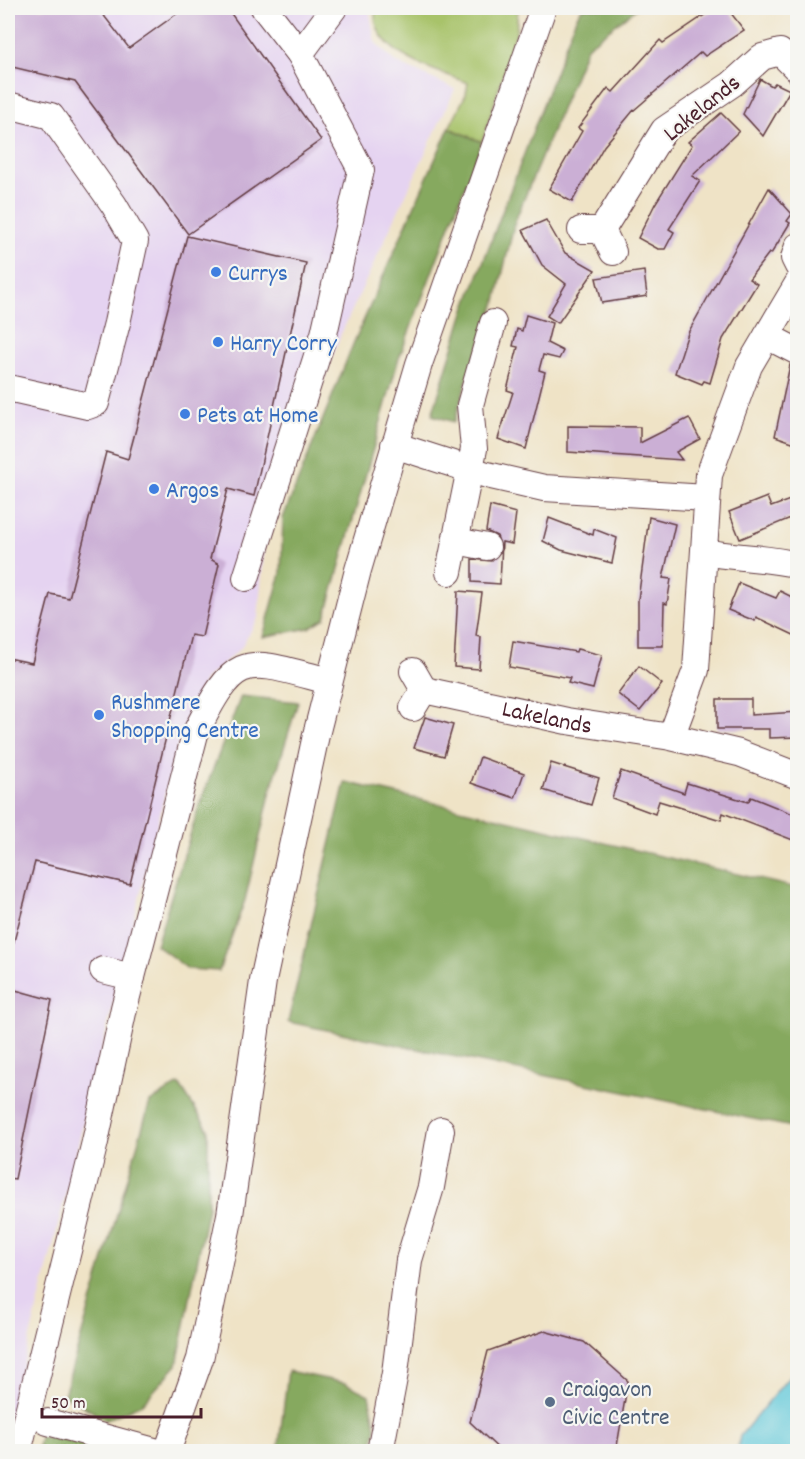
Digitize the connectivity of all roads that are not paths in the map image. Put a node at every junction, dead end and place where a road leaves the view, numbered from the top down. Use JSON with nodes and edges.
{"nodes":[{"id":1,"x":264,"y":8,"type":"edge"},
{"id":2,"x":334,"y":8,"type":"edge"},
{"id":3,"x":543,"y":8,"type":"edge"},
{"id":4,"x":300,"y":54,"type":"junction"},
{"id":5,"x":798,"y":70,"type":"edge"},
{"id":6,"x":8,"y":105,"type":"edge"},
{"id":7,"x":599,"y":237,"type":"dead end"},
{"id":8,"x":798,"y":246,"type":"edge"},
{"id":9,"x":798,"y":266,"type":"edge"},
{"id":10,"x":798,"y":283,"type":"edge"},
{"id":11,"x":493,"y":323,"type":"dead end"},
{"id":12,"x":767,"y":336,"type":"junction"},
{"id":13,"x":798,"y":352,"type":"edge"},
{"id":14,"x":8,"y":388,"type":"edge"},
{"id":15,"x":394,"y":445,"type":"junction"},
{"id":16,"x":471,"y":470,"type":"junction"},
{"id":17,"x":707,"y":498,"type":"junction"},
{"id":18,"x":456,"y":541,"type":"junction"},
{"id":19,"x":487,"y":548,"type":"dead end"},
{"id":20,"x":704,"y":552,"type":"junction"},
{"id":21,"x":798,"y":565,"type":"edge"},
{"id":22,"x":449,"y":572,"type":"dead end"},
{"id":23,"x":246,"y":578,"type":"dead end"},
{"id":24,"x":330,"y":681,"type":"junction"},
{"id":25,"x":417,"y":690,"type":"dead end"},
{"id":26,"x":671,"y":737,"type":"junction"},
{"id":27,"x":798,"y":776,"type":"edge"},
{"id":28,"x":103,"y":970,"type":"dead end"},
{"id":29,"x":132,"y":976,"type":"junction"},
{"id":30,"x":441,"y":1130,"type":"dead end"},
{"id":31,"x":27,"y":1421,"type":"edge"},
{"id":32,"x":18,"y":1452,"type":"edge"},
{"id":33,"x":158,"y":1452,"type":"edge"},
{"id":34,"x":166,"y":1452,"type":"edge"},
{"id":35,"x":380,"y":1452,"type":"edge"}],
"edges":[{"from":1,"to":4,"type":"street"},
{"from":2,"to":4,"type":"street"},
{"from":3,"to":15,"type":"street"},
{"from":4,"to":23,"type":"street"},
{"from":5,"to":7,"type":"street","name":"Lakelands"},
{"from":6,"to":14,"type":"street"},
{"from":8,"to":9,"type":"street"},
{"from":10,"to":12,"type":"street"},
{"from":11,"to":16,"type":"street"},
{"from":12,"to":13,"type":"street"},
{"from":12,"to":17,"type":"street"},
{"from":15,"to":16,"type":"street"},
{"from":15,"to":24,"type":"street"},
{"from":16,"to":17,"type":"street"},
{"from":16,"to":18,"type":"street"},
{"from":17,"to":20,"type":"street"},
{"from":18,"to":19,"type":"street"},
{"from":18,"to":22,"type":"street"},
{"from":20,"to":21,"type":"street"},
{"from":20,"to":26,"type":"street"},
{"from":24,"to":29,"type":"street"},
{"from":24,"to":34,"type":"street"},
{"from":25,"to":26,"type":"street","name":"Lakelands"},
{"from":26,"to":27,"type":"street","name":"Lakelands"},
{"from":28,"to":29,"type":"street"},
{"from":29,"to":31,"type":"street"},
{"from":30,"to":35,"type":"street"},
{"from":31,"to":32,"type":"street"},
{"from":31,"to":33,"type":"street"}]}
